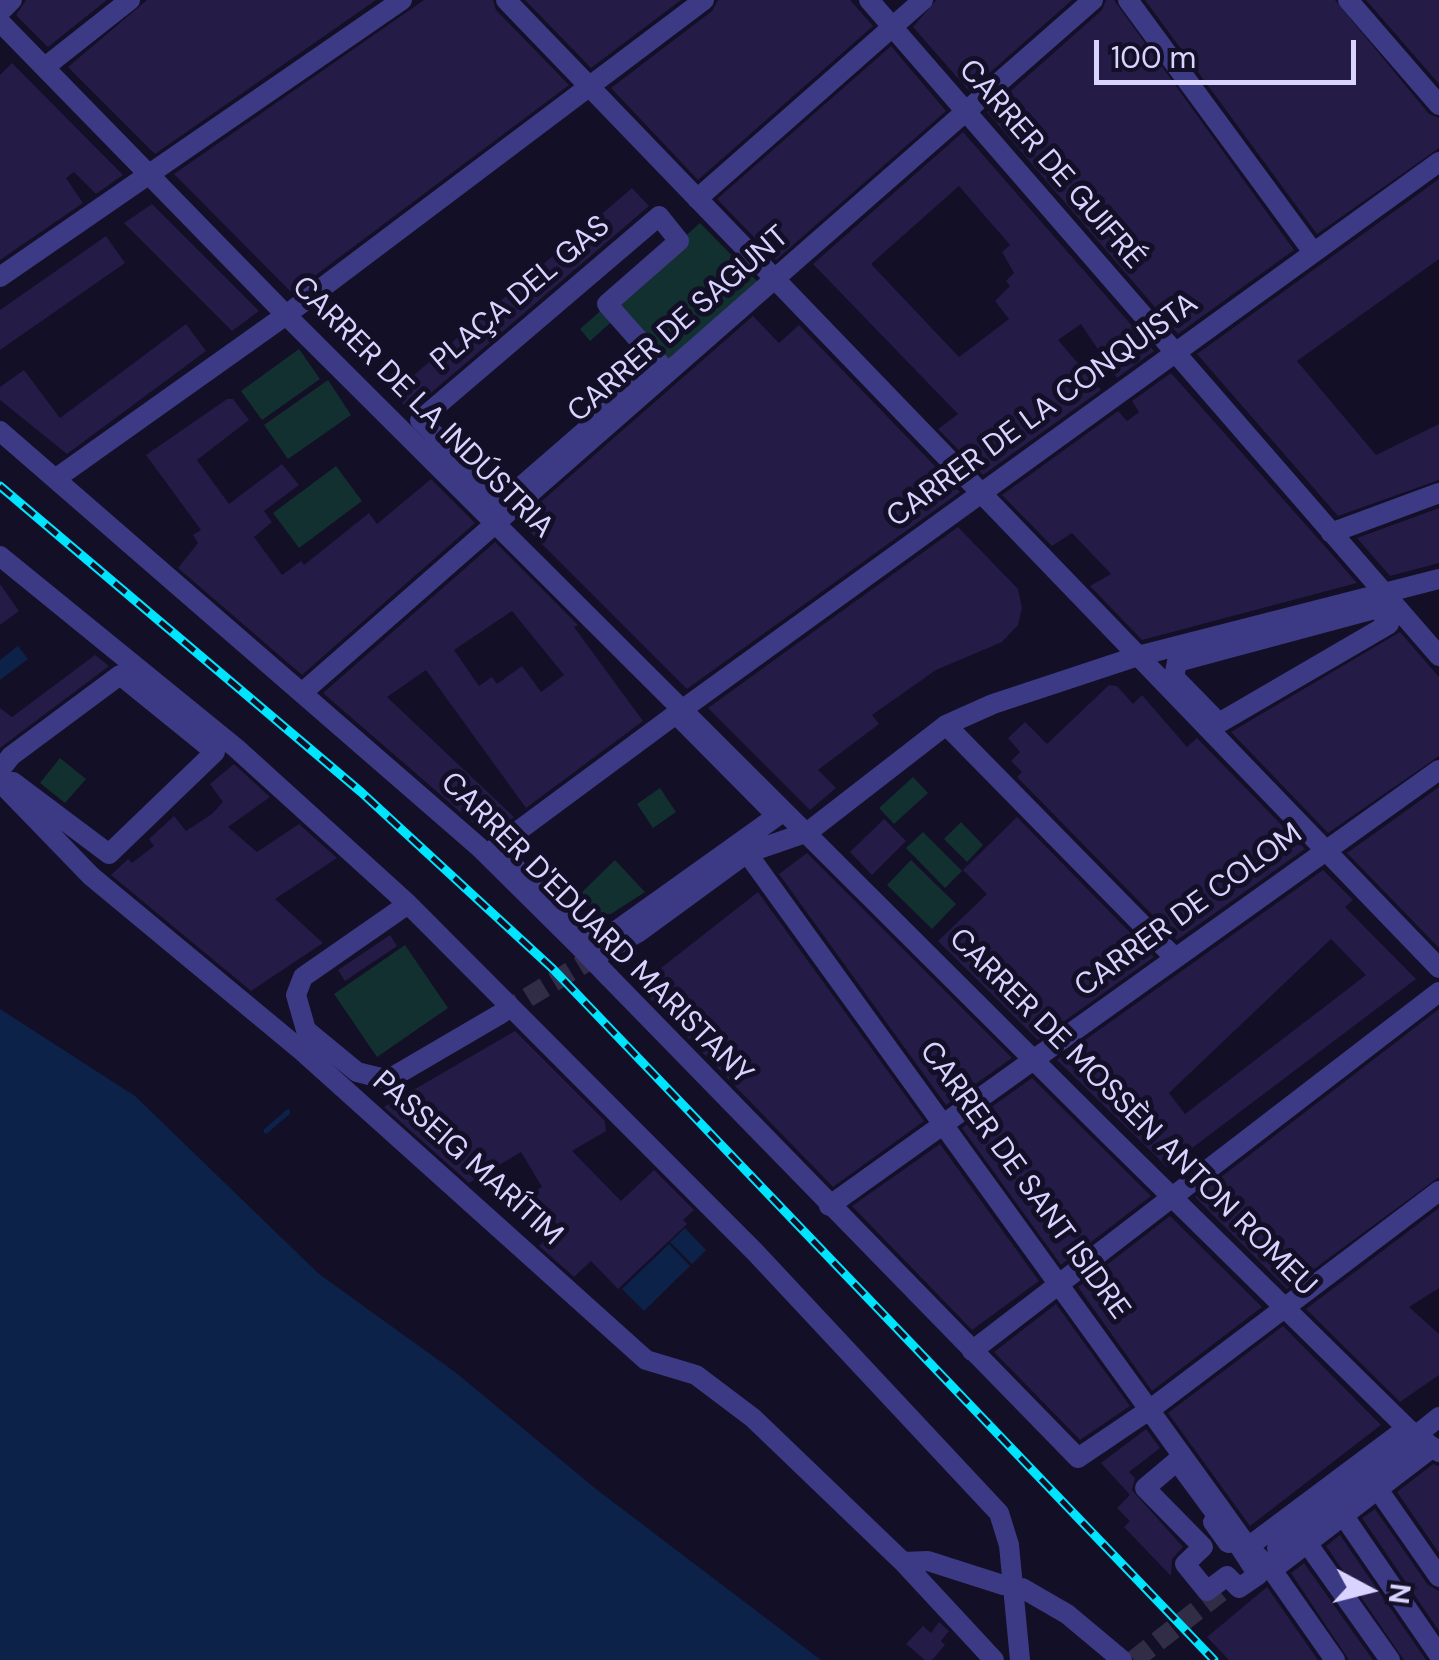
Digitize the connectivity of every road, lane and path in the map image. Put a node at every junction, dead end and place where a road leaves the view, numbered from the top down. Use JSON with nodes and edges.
{"nodes":[{"id":1,"x":12,"y":0,"type":"edge"},
{"id":2,"x":130,"y":0,"type":"edge"},
{"id":3,"x":402,"y":0,"type":"edge"},
{"id":4,"x":506,"y":0,"type":"edge"},
{"id":5,"x":704,"y":0,"type":"edge"},
{"id":6,"x":870,"y":0,"type":"edge"},
{"id":7,"x":923,"y":0,"type":"edge"},
{"id":8,"x":1093,"y":0,"type":"edge"},
{"id":9,"x":1128,"y":0,"type":"edge"},
{"id":10,"x":1348,"y":0,"type":"edge"},
{"id":11,"x":0,"y":12,"type":"edge"},
{"id":12,"x":0,"y":22,"type":"edge"},
{"id":13,"x":892,"y":26,"type":"junction"},
{"id":14,"x":45,"y":67,"type":"junction"},
{"id":15,"x":587,"y":85,"type":"junction"},
{"id":16,"x":1439,"y":105,"type":"edge"},
{"id":17,"x":964,"y":112,"type":"junction"},
{"id":18,"x":1439,"y":162,"type":"edge"},
{"id":19,"x":148,"y":174,"type":"junction"},
{"id":20,"x":697,"y":199,"type":"junction"},
{"id":21,"x":1313,"y":252,"type":"junction"},
{"id":22,"x":0,"y":277,"type":"edge"},
{"id":23,"x":776,"y":281,"type":"junction"},
{"id":24,"x":286,"y":315,"type":"junction"},
{"id":25,"x":1174,"y":352,"type":"junction"},
{"id":26,"x":661,"y":365,"type":"joint"},
{"id":27,"x":0,"y":431,"type":"edge"},
{"id":28,"x":58,"y":477,"type":"junction"},
{"id":29,"x":1439,"y":493,"type":"edge"},
{"id":30,"x":982,"y":494,"type":"junction"},
{"id":31,"x":497,"y":524,"type":"junction"},
{"id":32,"x":1331,"y":533,"type":"junction"},
{"id":33,"x":0,"y":556,"type":"edge"},
{"id":34,"x":1439,"y":579,"type":"edge"},
{"id":35,"x":1439,"y":590,"type":"edge"},
{"id":36,"x":1386,"y":594,"type":"junction"},
{"id":37,"x":1385,"y":624,"type":"joint"},
{"id":38,"x":1439,"y":644,"type":"edge"},
{"id":39,"x":1138,"y":656,"type":"junction"},
{"id":40,"x":1439,"y":656,"type":"edge"},
{"id":41,"x":303,"y":692,"type":"junction"},
{"id":42,"x":679,"y":712,"type":"junction"},
{"id":43,"x":946,"y":725,"type":"junction"},
{"id":44,"x":1439,"y":770,"type":"edge"},
{"id":45,"x":0,"y":771,"type":"edge"},
{"id":46,"x":0,"y":782,"type":"edge"},
{"id":47,"x":808,"y":832,"type":"junction"},
{"id":48,"x":1325,"y":850,"type":"junction"},
{"id":49,"x":748,"y":853,"type":"junction"},
{"id":50,"x":408,"y":904,"type":"junction"},
{"id":51,"x":590,"y":953,"type":"junction"},
{"id":52,"x":1175,"y":958,"type":"junction"},
{"id":53,"x":1439,"y":968,"type":"edge"},
{"id":54,"x":1439,"y":992,"type":"edge"},
{"id":55,"x":502,"y":1013,"type":"tunnel mouth"},
{"id":56,"x":1035,"y":1058,"type":"junction"},
{"id":57,"x":944,"y":1123,"type":"junction"},
{"id":58,"x":1439,"y":1190,"type":"edge"},
{"id":59,"x":1173,"y":1194,"type":"junction"},
{"id":60,"x":829,"y":1206,"type":"junction"},
{"id":61,"x":1061,"y":1282,"type":"junction"},
{"id":62,"x":1284,"y":1308,"type":"junction"},
{"id":63,"x":972,"y":1351,"type":"junction"},
{"id":64,"x":1152,"y":1408,"type":"junction"},
{"id":65,"x":1439,"y":1417,"type":"edge"},
{"id":66,"x":1424,"y":1441,"type":"edge"},
{"id":67,"x":1377,"y":1488,"type":"junction"},
{"id":68,"x":1154,"y":1498,"type":"joint"},
{"id":69,"x":1343,"y":1515,"type":"junction"},
{"id":70,"x":1307,"y":1543,"type":"junction"},
{"id":71,"x":1248,"y":1547,"type":"junction"},
{"id":72,"x":1277,"y":1548,"type":"dead end"},
{"id":73,"x":903,"y":1562,"type":"junction"},
{"id":74,"x":1272,"y":1570,"type":"junction"},
{"id":75,"x":1439,"y":1577,"type":"edge"},
{"id":76,"x":960,"y":1621,"type":"junction"},
{"id":77,"x":1439,"y":1654,"type":"edge"},
{"id":78,"x":980,"y":1660,"type":"edge"},
{"id":79,"x":994,"y":1660,"type":"edge"},
{"id":80,"x":1020,"y":1660,"type":"edge"},
{"id":81,"x":1122,"y":1660,"type":"edge"},
{"id":82,"x":1336,"y":1660,"type":"edge"},
{"id":83,"x":1390,"y":1660,"type":"edge"}],
"edges":[{"from":1,"to":11,"type":"street"},
{"from":2,"to":14,"type":"street"},
{"from":3,"to":19,"type":"street"},
{"from":4,"to":15,"type":"street"},
{"from":5,"to":15,"type":"street"},
{"from":6,"to":13,"type":"street","name":"CARRER DE GUIFRÉ"},
{"from":7,"to":13,"type":"street"},
{"from":8,"to":17,"type":"street","name":"CARRER DE SAGUNT"},
{"from":9,"to":21,"type":"street"},
{"from":10,"to":16,"type":"street"},
{"from":12,"to":14,"type":"street","name":"CARRER DE LA INDÚSTRIA"},
{"from":13,"to":17,"type":"street","name":"CARRER DE GUIFRÉ"},
{"from":13,"to":20,"type":"street"},
{"from":14,"to":19,"type":"street","name":"CARRER DE LA INDÚSTRIA"},
{"from":15,"to":20,"type":"street"},
{"from":15,"to":24,"type":"street"},
{"from":17,"to":23,"type":"street","name":"CARRER DE SAGUNT"},
{"from":17,"to":25,"type":"street","name":"CARRER DE GUIFRÉ"},
{"from":18,"to":21,"type":"street","name":"CARRER DE LA CONQUISTA"},
{"from":19,"to":22,"type":"street"},
{"from":19,"to":24,"type":"street","name":"CARRER DE LA INDÚSTRIA"},
{"from":20,"to":23,"type":"street"},
{"from":21,"to":25,"type":"street","name":"CARRER DE LA CONQUISTA"},
{"from":23,"to":30,"type":"street"},
{"from":23,"to":31,"type":"street","name":"CARRER DE SAGUNT"},
{"from":24,"to":28,"type":"street"},
{"from":24,"to":31,"type":"street","name":"CARRER DE LA INDÚSTRIA"},
{"from":25,"to":30,"type":"street","name":"CARRER DE LA CONQUISTA"},
{"from":25,"to":32,"type":"street","name":"CARRER DE GUIFRÉ"},
{"from":26,"to":26,"type":"street","name":"PLAÇA DEL GAS"},
{"from":27,"to":28,"type":"street","name":"CARRER D'EDUARD MARISTANY"},
{"from":28,"to":41,"type":"street","name":"CARRER D'EDUARD MARISTANY"},
{"from":29,"to":32,"type":"street"},
{"from":30,"to":39,"type":"street"},
{"from":30,"to":42,"type":"street","name":"CARRER DE LA CONQUISTA"},
{"from":31,"to":41,"type":"street","name":"CARRER DE SAGUNT"},
{"from":31,"to":42,"type":"street","name":"CARRER DE LA INDÚSTRIA"},
{"from":32,"to":36,"type":"street","name":"CARRER DE GUIFRÉ"},
{"from":33,"to":50,"type":"street"},
{"from":34,"to":36,"type":"street"},
{"from":35,"to":38,"type":"street"},
{"from":36,"to":39,"type":"street"},
{"from":36,"to":40,"type":"street","name":"CARRER DE GUIFRÉ"},
{"from":37,"to":37,"type":"street"},
{"from":39,"to":43,"type":"street"},
{"from":39,"to":48,"type":"street"},
{"from":41,"to":51,"type":"street","name":"CARRER D'EDUARD MARISTANY"},
{"from":42,"to":42,"type":"street"},
{"from":42,"to":47,"type":"street","name":"CARRER DE LA INDÚSTRIA"},
{"from":43,"to":47,"type":"street"},
{"from":43,"to":52,"type":"street"},
{"from":44,"to":48,"type":"street","name":"CARRER DE COLOM"},
{"from":45,"to":45,"type":"street"},
{"from":46,"to":73,"type":"street","name":"PASSEIG MARÍTIM"},
{"from":47,"to":49,"type":"street"},
{"from":47,"to":56,"type":"street","name":"CARRER DE MOSSÈN ANTON ROMEU"},
{"from":48,"to":52,"type":"street","name":"CARRER DE COLOM"},
{"from":48,"to":53,"type":"street"},
{"from":49,"to":51,"type":"street"},
{"from":49,"to":57,"type":"street","name":"CARRER DE SANT ISIDRE"},
{"from":50,"to":55,"type":"street"},
{"from":50,"to":80,"type":"street"},
{"from":51,"to":60,"type":"street","name":"CARRER D'EDUARD MARISTANY","bridge":true},
{"from":52,"to":56,"type":"street","name":"CARRER DE COLOM"},
{"from":54,"to":59,"type":"street"},
{"from":56,"to":57,"type":"street","name":"CARRER DE COLOM"},
{"from":56,"to":59,"type":"street","name":"CARRER DE MOSSÈN ANTON ROMEU"},
{"from":57,"to":60,"type":"street","name":"CARRER DE COLOM"},
{"from":57,"to":61,"type":"street","name":"CARRER DE SANT ISIDRE"},
{"from":58,"to":62,"type":"street"},
{"from":59,"to":61,"type":"street"},
{"from":59,"to":62,"type":"street","name":"CARRER DE MOSSÈN ANTON ROMEU"},
{"from":60,"to":63,"type":"street","name":"CARRER D'EDUARD MARISTANY"},
{"from":61,"to":63,"type":"street"},
{"from":61,"to":64,"type":"street","name":"CARRER DE SANT ISIDRE"},
{"from":62,"to":64,"type":"street"},
{"from":62,"to":66,"type":"street","name":"CARRER DE MOSSÈN ANTON ROMEU"},
{"from":63,"to":64,"type":"street","name":"CARRER D'EDUARD MARISTANY"},
{"from":64,"to":71,"type":"street","name":"CARRER DE SANT ISIDRE"},
{"from":65,"to":66,"type":"street"},
{"from":66,"to":67,"type":"street"},
{"from":66,"to":71,"type":"street"},
{"from":66,"to":72,"type":"street"},
{"from":67,"to":69,"type":"street"},
{"from":67,"to":75,"type":"street"},
{"from":68,"to":68,"type":"street"},
{"from":69,"to":70,"type":"street"},
{"from":69,"to":77,"type":"street"},
{"from":70,"to":74,"type":"street"},
{"from":70,"to":83,"type":"street"},
{"from":71,"to":74,"type":"street","name":"CARRER DE SANT ISIDRE"},
{"from":73,"to":76,"type":"street","name":"PASSEIG MARÍTIM"},
{"from":73,"to":81,"type":"street"},
{"from":74,"to":82,"type":"street","name":"CARRER DE SANT ISIDRE"},
{"from":76,"to":78,"type":"street","name":"PASSEIG MARÍTIM"},
{"from":76,"to":79,"type":"street","name":"PASSEIG MARÍTIM"}]}
